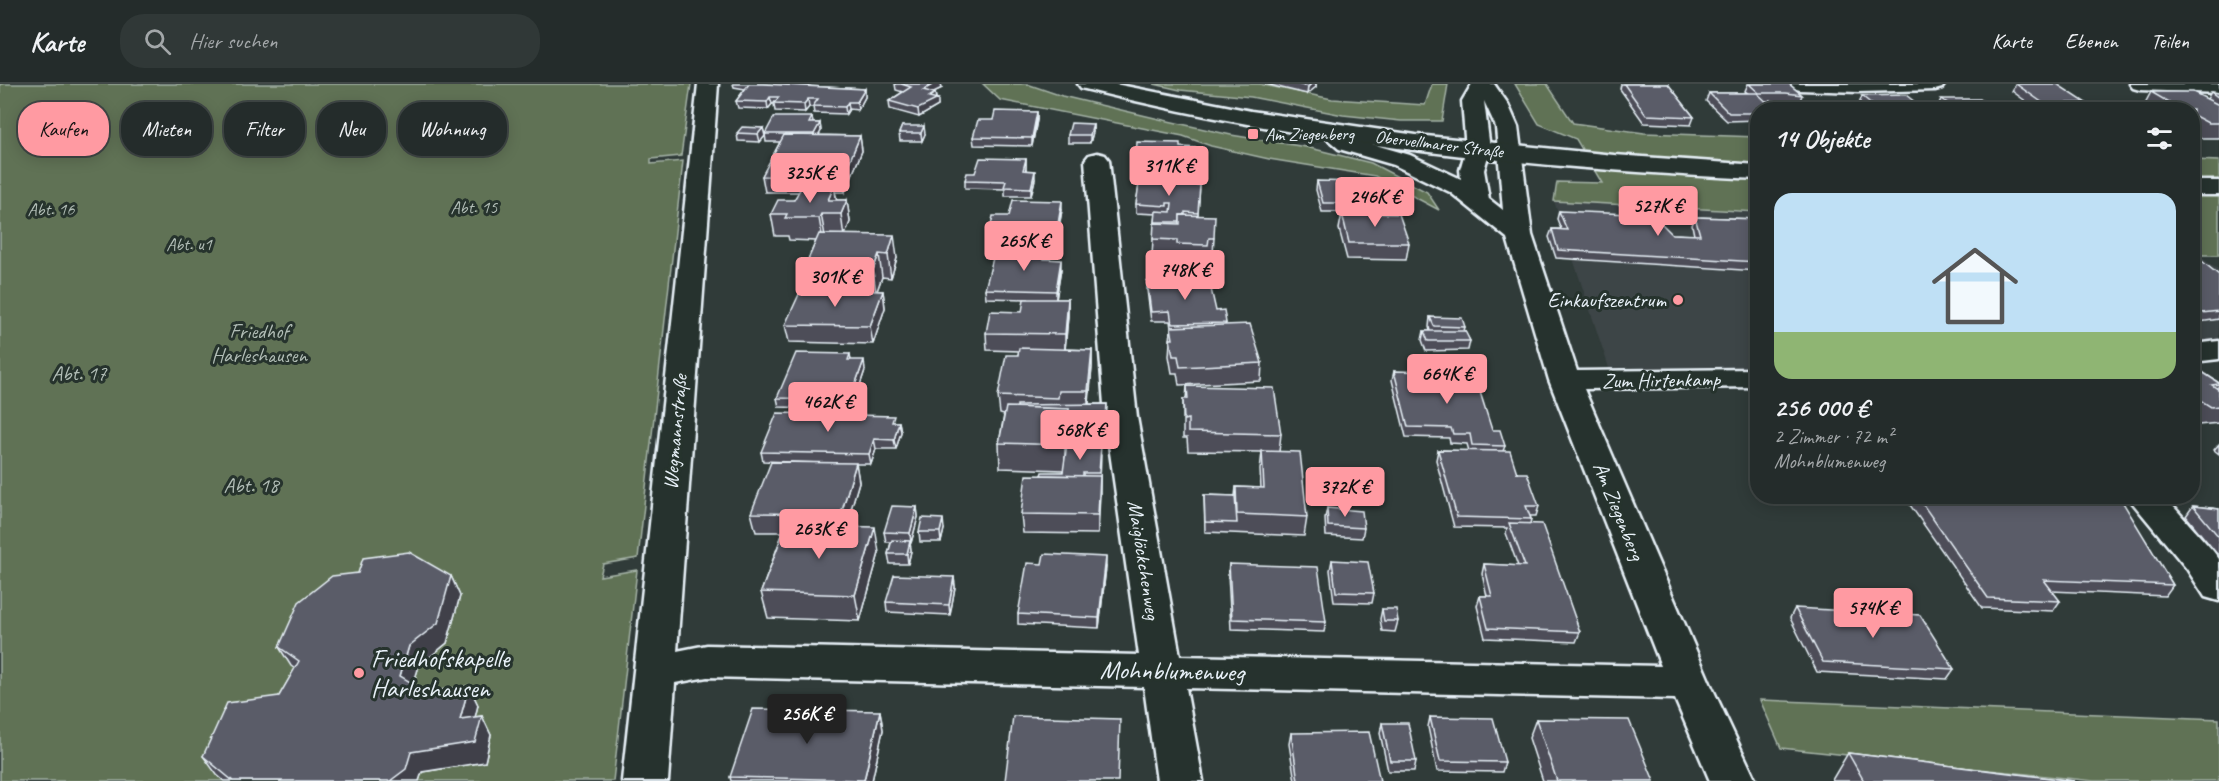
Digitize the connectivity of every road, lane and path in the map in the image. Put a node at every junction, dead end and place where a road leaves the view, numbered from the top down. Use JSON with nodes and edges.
{"nodes":[{"id":1,"x":708,"y":84,"type":"edge"},
{"id":2,"x":1088,"y":84,"type":"edge"},
{"id":3,"x":1483,"y":84,"type":"edge"},
{"id":4,"x":1800,"y":84,"type":"edge"},
{"id":5,"x":1935,"y":84,"type":"edge"},
{"id":6,"x":2140,"y":84,"type":"edge"},
{"id":7,"x":2193,"y":85,"type":"edge"},
{"id":8,"x":2219,"y":87,"type":"edge"},
{"id":9,"x":1328,"y":130,"type":"junction"},
{"id":10,"x":1478,"y":149,"type":"junction"},
{"id":11,"x":1509,"y":152,"type":"junction"},
{"id":12,"x":1097,"y":160,"type":"dead end"},
{"id":13,"x":1750,"y":172,"type":"edge"},
{"id":14,"x":2200,"y":188,"type":"edge"},
{"id":15,"x":2219,"y":188,"type":"edge"},
{"id":16,"x":1477,"y":200,"type":"junction"},
{"id":17,"x":1519,"y":236,"type":"junction"},
{"id":18,"x":2219,"y":350,"type":"edge"},
{"id":19,"x":2200,"y":352,"type":"edge"},
{"id":20,"x":1750,"y":378,"type":"edge"},
{"id":21,"x":1565,"y":380,"type":"junction"},
{"id":22,"x":2151,"y":504,"type":"edge"},
{"id":23,"x":2219,"y":587,"type":"edge"},
{"id":24,"x":655,"y":671,"type":"junction"},
{"id":25,"x":1163,"y":671,"type":"junction"},
{"id":26,"x":1689,"y":683,"type":"junction"},
{"id":27,"x":645,"y":781,"type":"edge"},
{"id":28,"x":1180,"y":781,"type":"edge"},
{"id":29,"x":1733,"y":781,"type":"edge"}],
"edges":[{"from":1,"to":24,"type":"street","name":"Wegmannstraße"},
{"from":2,"to":9,"type":"street","name":"Obervellmarer Straße"},
{"from":3,"to":10,"type":"street"},
{"from":3,"to":11,"type":"street"},
{"from":4,"to":5,"type":"street"},
{"from":6,"to":7,"type":"street"},
{"from":7,"to":8,"type":"street"},
{"from":9,"to":10,"type":"street","name":"Obervellmarer Straße"},
{"from":9,"to":16,"type":"street"},
{"from":10,"to":11,"type":"street","name":"Obervellmarer Straße"},
{"from":10,"to":16,"type":"street"},
{"from":11,"to":13,"type":"street","name":"Obervellmarer Straße"},
{"from":11,"to":17,"type":"street","name":"Am Ziegenberg"},
{"from":12,"to":25,"type":"street","name":"Maiglöckchenweg"},
{"from":14,"to":15,"type":"street"},
{"from":16,"to":17,"type":"street"},
{"from":17,"to":21,"type":"street","name":"Am Ziegenberg"},
{"from":18,"to":19,"type":"street"},
{"from":20,"to":21,"type":"street","name":"Zum Hirtenkamp"},
{"from":21,"to":26,"type":"street","name":"Am Ziegenberg"},
{"from":22,"to":23,"type":"street"},
{"from":24,"to":25,"type":"street","name":"Mohnblumenweg"},
{"from":24,"to":27,"type":"street","name":"Wegmannstraße"},
{"from":25,"to":26,"type":"street","name":"Mohnblumenweg"},
{"from":25,"to":28,"type":"street","name":"Maiglöckchenweg"},
{"from":26,"to":29,"type":"street","name":"Am Ziegenberg"}]}
